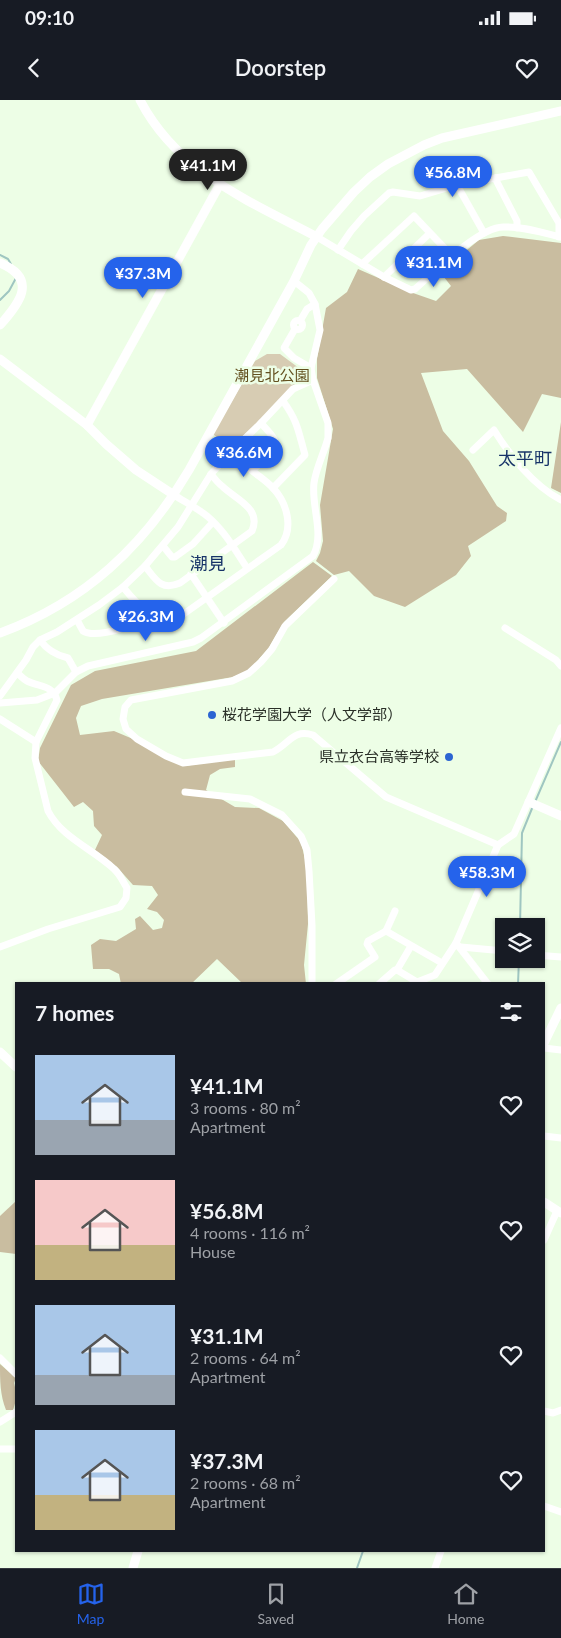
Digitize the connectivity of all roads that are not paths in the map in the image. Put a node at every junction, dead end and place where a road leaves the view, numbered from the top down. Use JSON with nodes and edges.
{"nodes":[{"id":1,"x":140,"y":100,"type":"edge"},
{"id":2,"x":561,"y":111,"type":"edge"},
{"id":3,"x":495,"y":178,"type":"junction"},
{"id":4,"x":220,"y":184,"type":"junction"},
{"id":5,"x":457,"y":185,"type":"junction"},
{"id":6,"x":560,"y":223,"type":"edge"},
{"id":7,"x":517,"y":228,"type":"junction"},
{"id":8,"x":484,"y":233,"type":"junction"},
{"id":9,"x":429,"y":234,"type":"junction"},
{"id":10,"x":317,"y":237,"type":"junction"},
{"id":11,"x":560,"y":237,"type":"edge"},
{"id":12,"x":338,"y":250,"type":"junction"},
{"id":13,"x":453,"y":257,"type":"junction"},
{"id":14,"x":0,"y":263,"type":"edge"},
{"id":15,"x":362,"y":264,"type":"junction"},
{"id":16,"x":384,"y":277,"type":"junction"},
{"id":17,"x":294,"y":281,"type":"junction"},
{"id":18,"x":315,"y":304,"type":"junction"},
{"id":19,"x":0,"y":325,"type":"edge"},
{"id":20,"x":0,"y":359,"type":"edge"},
{"id":21,"x":311,"y":368,"type":"junction"},
{"id":22,"x":314,"y":380,"type":"junction"},
{"id":23,"x":283,"y":401,"type":"junction"},
{"id":24,"x":261,"y":423,"type":"junction"},
{"id":25,"x":87,"y":425,"type":"junction"},
{"id":26,"x":233,"y":450,"type":"junction"},
{"id":27,"x":473,"y":450,"type":"dead end"},
{"id":28,"x":252,"y":470,"type":"junction"},
{"id":29,"x":211,"y":474,"type":"junction"},
{"id":30,"x":273,"y":488,"type":"junction"},
{"id":31,"x":174,"y":495,"type":"junction"},
{"id":32,"x":561,"y":500,"type":"edge"},
{"id":33,"x":192,"y":506,"type":"junction"},
{"id":34,"x":213,"y":522,"type":"junction"},
{"id":35,"x":232,"y":544,"type":"junction"},
{"id":36,"x":163,"y":546,"type":"junction"},
{"id":37,"x":145,"y":566,"type":"junction"},
{"id":38,"x":248,"y":568,"type":"junction"},
{"id":39,"x":192,"y":574,"type":"junction"},
{"id":40,"x":334,"y":579,"type":"dead end"},
{"id":41,"x":123,"y":587,"type":"junction"},
{"id":42,"x":206,"y":598,"type":"junction"},
{"id":43,"x":141,"y":608,"type":"junction"},
{"id":44,"x":77,"y":620,"type":"junction"},
{"id":45,"x":224,"y":623,"type":"junction"},
{"id":46,"x":505,"y":628,"type":"dead end"},
{"id":47,"x":0,"y":633,"type":"edge"},
{"id":48,"x":40,"y":640,"type":"junction"},
{"id":49,"x":561,"y":666,"type":"edge"},
{"id":50,"x":76,"y":672,"type":"junction"},
{"id":51,"x":17,"y":673,"type":"junction"},
{"id":52,"x":55,"y":694,"type":"junction"},
{"id":53,"x":0,"y":696,"type":"edge"},
{"id":54,"x":0,"y":703,"type":"edge"},
{"id":55,"x":0,"y":719,"type":"edge"},
{"id":56,"x":561,"y":728,"type":"edge"},
{"id":57,"x":36,"y":742,"type":"junction"},
{"id":58,"x":186,"y":792,"type":"dead end"},
{"id":59,"x":529,"y":802,"type":"junction"},
{"id":60,"x":561,"y":816,"type":"edge"},
{"id":61,"x":498,"y":845,"type":"junction"},
{"id":62,"x":395,"y":910,"type":"dead end"},
{"id":63,"x":386,"y":931,"type":"junction"},
{"id":64,"x":459,"y":945,"type":"junction"},
{"id":65,"x":412,"y":946,"type":"junction"},
{"id":66,"x":0,"y":947,"type":"edge"},
{"id":67,"x":495,"y":950,"type":"edge"},
{"id":68,"x":545,"y":956,"type":"edge"},
{"id":69,"x":561,"y":957,"type":"edge"},
{"id":70,"x":442,"y":963,"type":"junction"},
{"id":71,"x":397,"y":970,"type":"junction"},
{"id":72,"x":312,"y":982,"type":"edge"},
{"id":73,"x":339,"y":982,"type":"edge"},
{"id":74,"x":381,"y":982,"type":"edge"},
{"id":75,"x":417,"y":982,"type":"edge"},
{"id":76,"x":421,"y":982,"type":"edge"},
{"id":77,"x":487,"y":982,"type":"edge"},
{"id":78,"x":561,"y":1008,"type":"edge"},
{"id":79,"x":545,"y":1041,"type":"edge"},
{"id":80,"x":545,"y":1048,"type":"edge"},
{"id":81,"x":561,"y":1050,"type":"edge"},
{"id":82,"x":0,"y":1052,"type":"edge"},
{"id":83,"x":15,"y":1066,"type":"edge"},
{"id":84,"x":545,"y":1136,"type":"edge"},
{"id":85,"x":561,"y":1138,"type":"edge"},
{"id":86,"x":545,"y":1203,"type":"edge"},
{"id":87,"x":559,"y":1212,"type":"edge"},
{"id":88,"x":545,"y":1238,"type":"edge"},
{"id":89,"x":0,"y":1358,"type":"edge"},
{"id":90,"x":15,"y":1373,"type":"edge"},
{"id":91,"x":561,"y":1410,"type":"edge"},
{"id":92,"x":545,"y":1411,"type":"edge"},
{"id":93,"x":15,"y":1413,"type":"edge"},
{"id":94,"x":0,"y":1422,"type":"edge"},
{"id":95,"x":0,"y":1449,"type":"edge"},
{"id":96,"x":15,"y":1449,"type":"edge"},
{"id":97,"x":545,"y":1506,"type":"edge"},
{"id":98,"x":561,"y":1512,"type":"edge"},
{"id":99,"x":138,"y":1552,"type":"edge"},
{"id":100,"x":441,"y":1552,"type":"edge"},
{"id":101,"x":132,"y":1568,"type":"edge"},
{"id":102,"x":435,"y":1568,"type":"edge"}],
"edges":[{"from":1,"to":4,"type":"street"},
{"from":2,"to":10,"type":"street"},
{"from":3,"to":5,"type":"street"},
{"from":3,"to":6,"type":"street"},
{"from":3,"to":7,"type":"street"},
{"from":4,"to":10,"type":"street"},
{"from":4,"to":25,"type":"street"},
{"from":5,"to":8,"type":"street"},
{"from":5,"to":12,"type":"street"},
{"from":6,"to":11,"type":"street"},
{"from":7,"to":8,"type":"street"},
{"from":7,"to":11,"type":"street"},
{"from":8,"to":13,"type":"street"},
{"from":9,"to":13,"type":"street"},
{"from":9,"to":15,"type":"street"},
{"from":9,"to":16,"type":"street"},
{"from":10,"to":12,"type":"street"},
{"from":10,"to":17,"type":"street"},
{"from":12,"to":15,"type":"street"},
{"from":13,"to":16,"type":"street"},
{"from":14,"to":19,"type":"street"},
{"from":15,"to":16,"type":"street"},
{"from":17,"to":18,"type":"street"},
{"from":17,"to":31,"type":"street"},
{"from":18,"to":21,"type":"street"},
{"from":18,"to":21,"type":"street"},
{"from":20,"to":25,"type":"street"},
{"from":21,"to":22,"type":"street"},
{"from":22,"to":23,"type":"street"},
{"from":22,"to":45,"type":"street"},
{"from":23,"to":24,"type":"street"},
{"from":23,"to":30,"type":"street"},
{"from":24,"to":26,"type":"street"},
{"from":24,"to":28,"type":"street"},
{"from":25,"to":31,"type":"street"},
{"from":26,"to":28,"type":"street"},
{"from":26,"to":29,"type":"street"},
{"from":27,"to":32,"type":"street"},
{"from":28,"to":30,"type":"street"},
{"from":29,"to":33,"type":"street"},
{"from":29,"to":35,"type":"street"},
{"from":30,"to":38,"type":"street"},
{"from":31,"to":33,"type":"street"},
{"from":31,"to":47,"type":"street"},
{"from":33,"to":34,"type":"street"},
{"from":33,"to":36,"type":"street"},
{"from":34,"to":35,"type":"street"},
{"from":34,"to":36,"type":"street"},
{"from":35,"to":38,"type":"street"},
{"from":35,"to":39,"type":"street"},
{"from":36,"to":37,"type":"street"},
{"from":37,"to":39,"type":"street"},
{"from":37,"to":41,"type":"street"},
{"from":38,"to":42,"type":"street"},
{"from":39,"to":42,"type":"street"},
{"from":40,"to":61,"type":"street"},
{"from":41,"to":43,"type":"street"},
{"from":41,"to":44,"type":"street"},
{"from":42,"to":43,"type":"street"},
{"from":42,"to":45,"type":"street"},
{"from":43,"to":44,"type":"street"},
{"from":44,"to":48,"type":"street"},
{"from":45,"to":50,"type":"street"},
{"from":46,"to":49,"type":"street"},
{"from":48,"to":50,"type":"street"},
{"from":48,"to":51,"type":"street"},
{"from":50,"to":52,"type":"street"},
{"from":51,"to":52,"type":"street"},
{"from":51,"to":53,"type":"street"},
{"from":52,"to":54,"type":"street"},
{"from":52,"to":57,"type":"street"},
{"from":55,"to":57,"type":"street"},
{"from":56,"to":59,"type":"street"},
{"from":57,"to":66,"type":"street"},
{"from":58,"to":72,"type":"street"},
{"from":59,"to":60,"type":"street"},
{"from":59,"to":61,"type":"street"},
{"from":61,"to":64,"type":"street"},
{"from":62,"to":63,"type":"street"},
{"from":63,"to":65,"type":"street"},
{"from":63,"to":73,"type":"street"},
{"from":64,"to":67,"type":"street"},
{"from":64,"to":70,"type":"street"},
{"from":64,"to":77,"type":"street"},
{"from":65,"to":70,"type":"street"},
{"from":65,"to":71,"type":"street"},
{"from":68,"to":69,"type":"street"},
{"from":70,"to":76,"type":"street"},
{"from":71,"to":74,"type":"street"},
{"from":71,"to":75,"type":"street"},
{"from":78,"to":79,"type":"street"},
{"from":80,"to":81,"type":"street"},
{"from":82,"to":83,"type":"street"},
{"from":84,"to":85,"type":"street"},
{"from":86,"to":87,"type":"street"},
{"from":87,"to":88,"type":"street"},
{"from":89,"to":90,"type":"street"},
{"from":91,"to":92,"type":"street"},
{"from":93,"to":94,"type":"street"},
{"from":95,"to":96,"type":"street"},
{"from":97,"to":98,"type":"street"},
{"from":99,"to":101,"type":"street"},
{"from":100,"to":102,"type":"street"}]}
